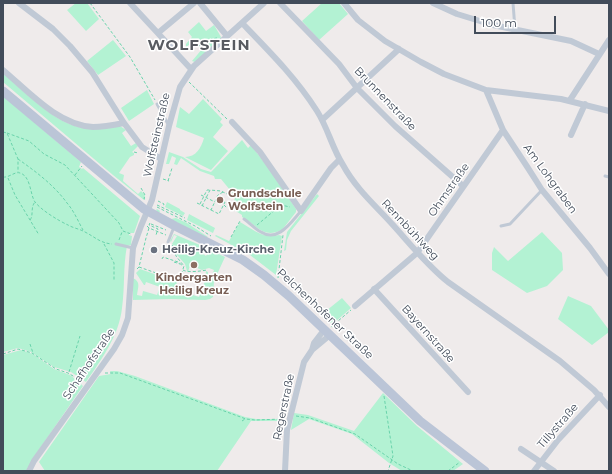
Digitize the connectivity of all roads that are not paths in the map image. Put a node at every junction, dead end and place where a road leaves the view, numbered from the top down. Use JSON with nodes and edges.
{"nodes":[{"id":1,"x":19,"y":3,"type":"edge"},
{"id":2,"x":130,"y":3,"type":"edge"},
{"id":3,"x":194,"y":3,"type":"edge"},
{"id":4,"x":200,"y":3,"type":"edge"},
{"id":5,"x":264,"y":3,"type":"edge"},
{"id":6,"x":280,"y":3,"type":"edge"},
{"id":7,"x":344,"y":3,"type":"edge"},
{"id":8,"x":433,"y":3,"type":"edge"},
{"id":9,"x":513,"y":3,"type":"edge"},
{"id":10,"x":242,"y":23,"type":"junction"},
{"id":11,"x":514,"y":29,"type":"junction"},
{"id":12,"x":158,"y":33,"type":"junction"},
{"id":13,"x":225,"y":38,"type":"junction"},
{"id":14,"x":609,"y":40,"type":"edge"},
{"id":15,"x":399,"y":49,"type":"junction"},
{"id":16,"x":599,"y":54,"type":"junction"},
{"id":17,"x":191,"y":69,"type":"junction"},
{"id":18,"x":3,"y":70,"type":"edge"},
{"id":19,"x":357,"y":88,"type":"junction"},
{"id":20,"x":486,"y":90,"type":"junction"},
{"id":21,"x":3,"y":91,"type":"edge"},
{"id":22,"x":570,"y":100,"type":"junction"},
{"id":23,"x":157,"y":104,"type":"road end"},
{"id":24,"x":586,"y":104,"type":"junction"},
{"id":25,"x":609,"y":111,"type":"edge"},
{"id":26,"x":322,"y":120,"type":"junction"},
{"id":27,"x":124,"y":122,"type":"junction"},
{"id":28,"x":232,"y":122,"type":"road end"},
{"id":29,"x":169,"y":126,"type":"junction"},
{"id":30,"x":503,"y":130,"type":"junction"},
{"id":31,"x":571,"y":135,"type":"dead end"},
{"id":32,"x":161,"y":159,"type":"junction"},
{"id":33,"x":339,"y":160,"type":"junction"},
{"id":34,"x":463,"y":186,"type":"junction"},
{"id":35,"x":542,"y":190,"type":"junction"},
{"id":36,"x":301,"y":211,"type":"junction"},
{"id":37,"x":148,"y":212,"type":"junction"},
{"id":38,"x":244,"y":219,"type":"dead end"},
{"id":39,"x":501,"y":226,"type":"dead end"},
{"id":40,"x":172,"y":228,"type":"junction"},
{"id":41,"x":169,"y":243,"type":"road end"},
{"id":42,"x":116,"y":244,"type":"road end"},
{"id":43,"x":134,"y":248,"type":"junction"},
{"id":44,"x":417,"y":253,"type":"junction"},
{"id":45,"x":609,"y":274,"type":"edge"},
{"id":46,"x":374,"y":289,"type":"junction"},
{"id":47,"x":355,"y":306,"type":"road end"},
{"id":48,"x":328,"y":331,"type":"junction"},
{"id":49,"x":468,"y":392,"type":"dead end"},
{"id":50,"x":600,"y":396,"type":"junction"},
{"id":51,"x":609,"y":407,"type":"edge"},
{"id":52,"x":521,"y":449,"type":"dead end"},
{"id":53,"x":540,"y":463,"type":"junction"},
{"id":54,"x":29,"y":471,"type":"edge"},
{"id":55,"x":285,"y":471,"type":"edge"},
{"id":56,"x":485,"y":471,"type":"edge"},
{"id":57,"x":534,"y":471,"type":"edge"},
{"id":58,"x":554,"y":471,"type":"edge"}],
"edges":[{"from":1,"to":27,"type":"street"},
{"from":2,"to":12,"type":"street"},
{"from":3,"to":12,"type":"street"},
{"from":4,"to":13,"type":"street"},
{"from":5,"to":10,"type":"street","name":"Wolfsteinstraße"},
{"from":6,"to":19,"type":"street","name":"Brunnenstraße"},
{"from":7,"to":15,"type":"street"},
{"from":8,"to":11,"type":"street"},
{"from":9,"to":11,"type":"lane"},
{"from":10,"to":13,"type":"street","name":"Wolfsteinstraße"},
{"from":10,"to":26,"type":"street","name":"Rennbühlweg"},
{"from":11,"to":16,"type":"street"},
{"from":12,"to":17,"type":"street"},
{"from":13,"to":17,"type":"street","name":"Wolfsteinstraße"},
{"from":14,"to":16,"type":"street"},
{"from":15,"to":19,"type":"street"},
{"from":15,"to":20,"type":"street"},
{"from":16,"to":22,"type":"street"},
{"from":17,"to":29,"type":"street","name":"Wolfsteinstraße"},
{"from":18,"to":27,"type":"street"},
{"from":19,"to":26,"type":"street"},
{"from":19,"to":34,"type":"street","name":"Brunnenstraße"},
{"from":20,"to":22,"type":"street"},
{"from":20,"to":30,"type":"street","name":"Am Lohgraben"},
{"from":21,"to":37,"type":"main road","name":"Pelchenhofener Straße"},
{"from":22,"to":24,"type":"street"},
{"from":23,"to":29,"type":"lane"},
{"from":24,"to":25,"type":"street"},
{"from":24,"to":31,"type":"street"},
{"from":26,"to":33,"type":"street","name":"Rennbühlweg"},
{"from":27,"to":32,"type":"street"},
{"from":28,"to":36,"type":"street"},
{"from":29,"to":32,"type":"street","name":"Wolfsteinstraße"},
{"from":30,"to":34,"type":"street","name":"Ohmstraße"},
{"from":30,"to":35,"type":"street","name":"Am Lohgraben"},
{"from":32,"to":37,"type":"street","name":"Wolfsteinstraße"},
{"from":33,"to":36,"type":"street"},
{"from":33,"to":44,"type":"street","name":"Rennbühlweg"},
{"from":34,"to":44,"type":"street","name":"Ohmstraße"},
{"from":35,"to":39,"type":"lane"},
{"from":35,"to":45,"type":"street","name":"Am Lohgraben"},
{"from":36,"to":38,"type":"lane"},
{"from":37,"to":40,"type":"main road","name":"Pelchenhofener Straße"},
{"from":37,"to":43,"type":"street","name":"Schafhofstraße"},
{"from":40,"to":41,"type":"lane"},
{"from":40,"to":48,"type":"main road","name":"Pelchenhofener Straße"},
{"from":42,"to":43,"type":"lane"},
{"from":43,"to":54,"type":"street","name":"Schafhofstraße"},
{"from":44,"to":46,"type":"street","name":"Ohmstraße"},
{"from":44,"to":50,"type":"street","name":"Rennbühlweg"},
{"from":46,"to":47,"type":"street","name":"Ohmstraße"},
{"from":46,"to":49,"type":"street","name":"Bayernstraße"},
{"from":48,"to":55,"type":"street","name":"Regerstraße"},
{"from":48,"to":56,"type":"main road","name":"Pelchenhofener Straße"},
{"from":50,"to":51,"type":"street","name":"Rennbühlweg"},
{"from":50,"to":53,"type":"street","name":"Tillystraße"},
{"from":52,"to":53,"type":"street"},
{"from":53,"to":57,"type":"street","name":"Tillystraße"},
{"from":53,"to":58,"type":"street"}]}
